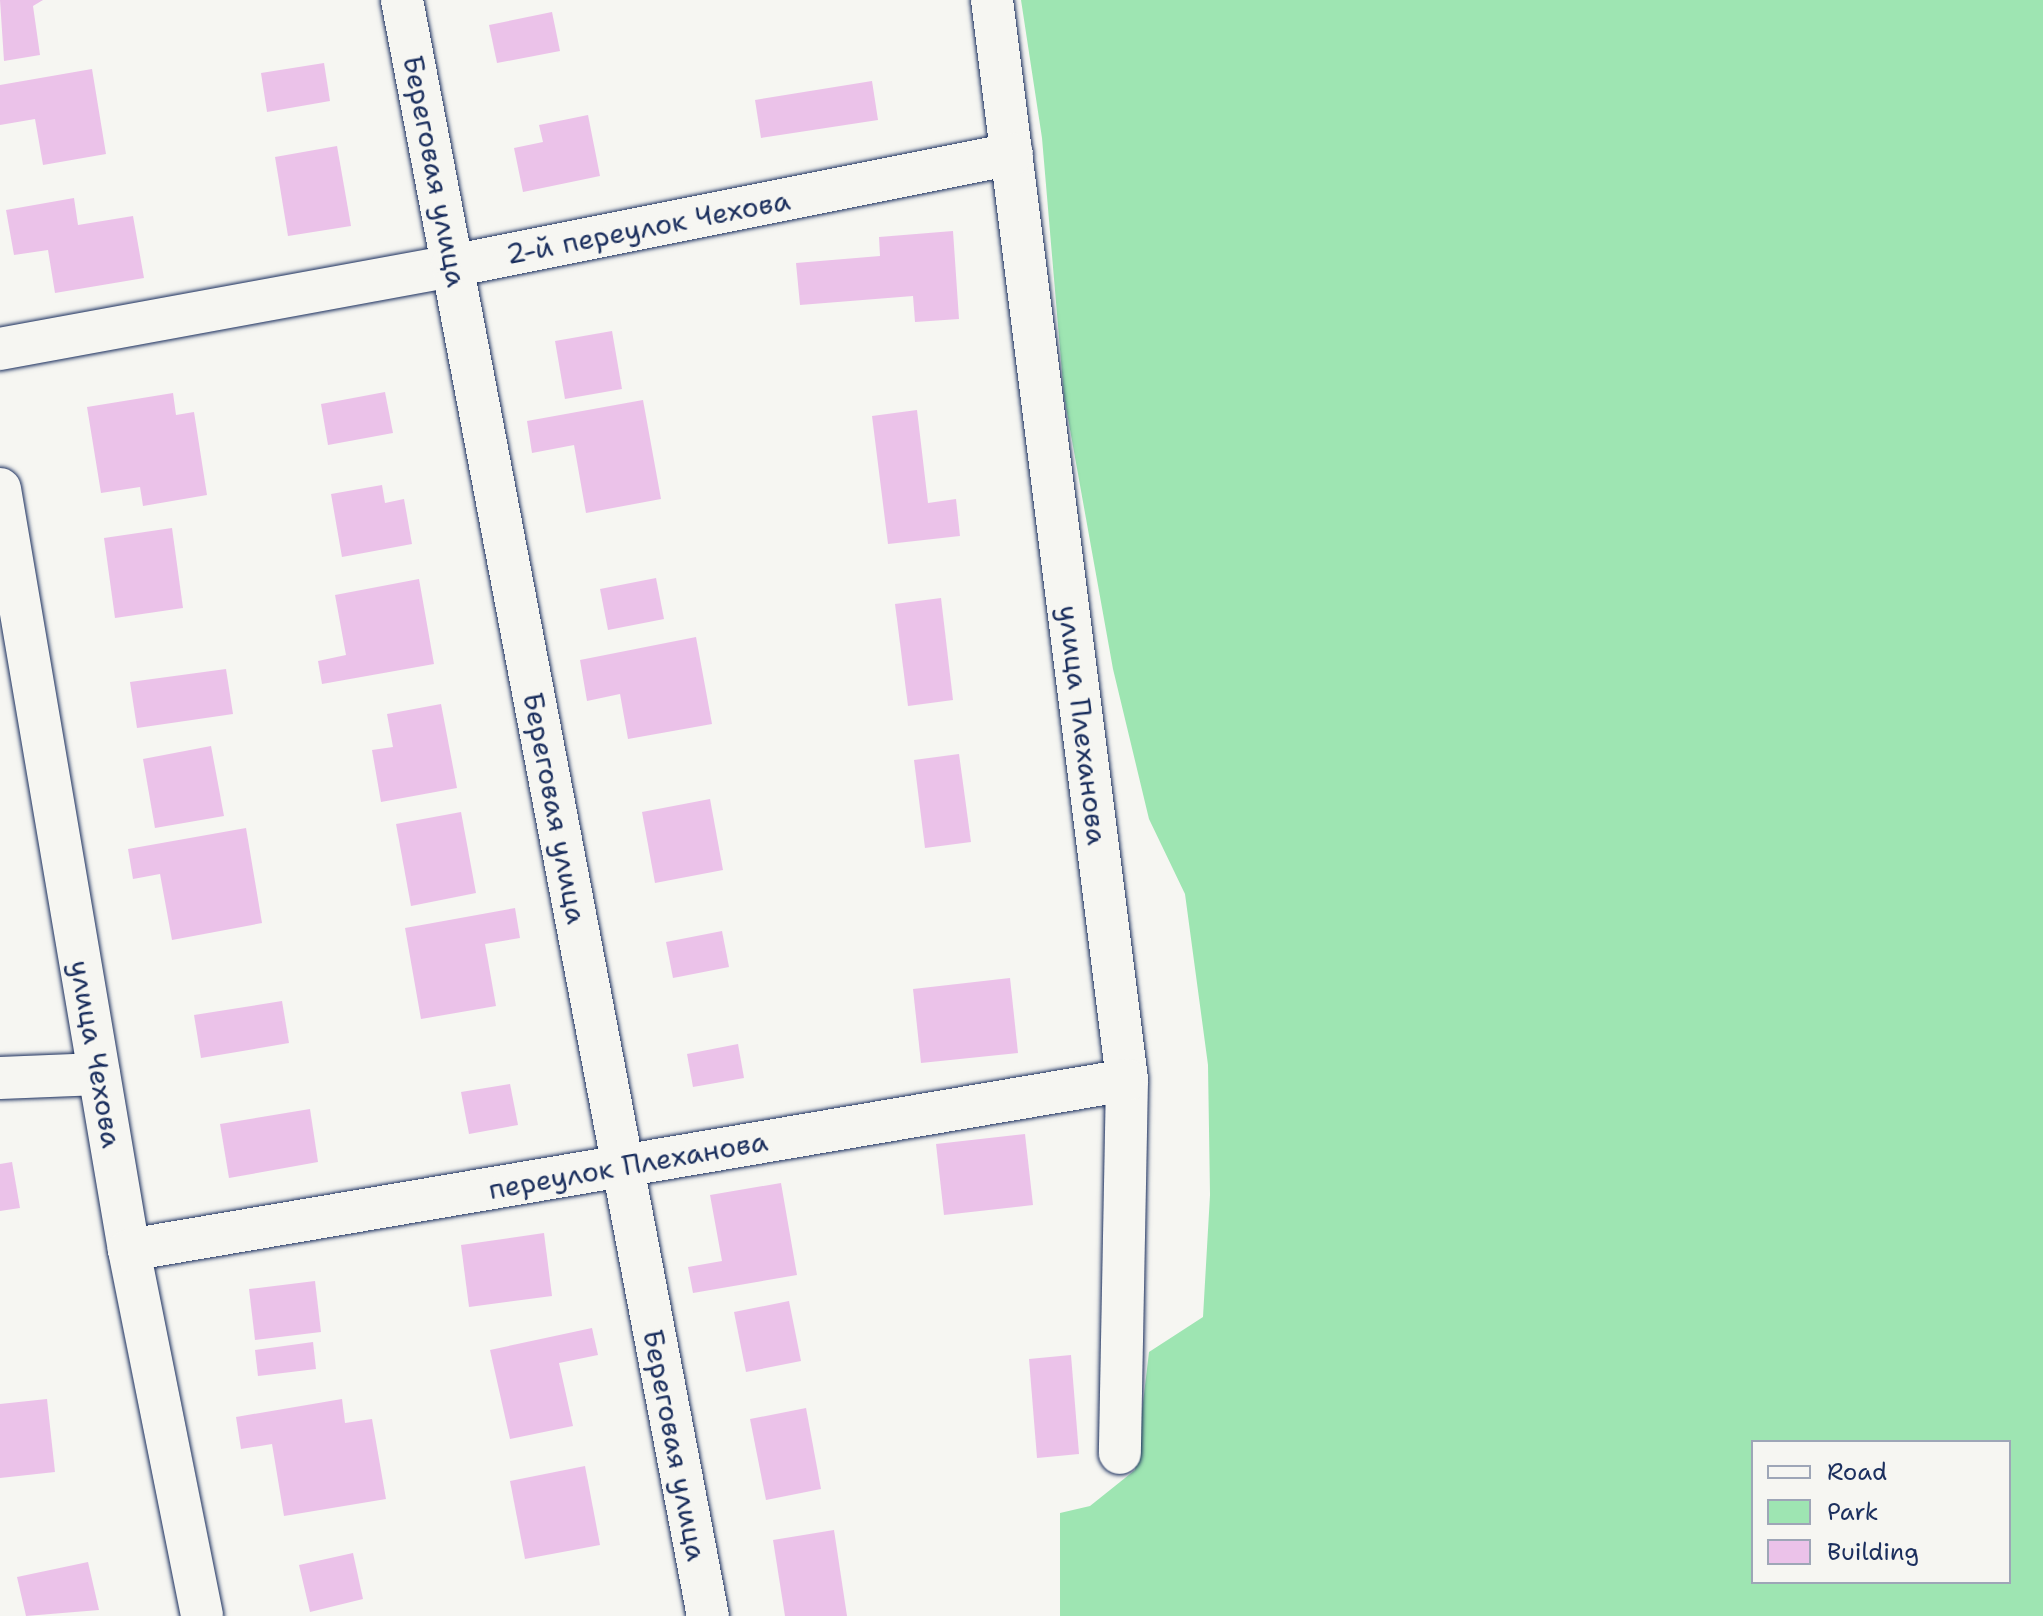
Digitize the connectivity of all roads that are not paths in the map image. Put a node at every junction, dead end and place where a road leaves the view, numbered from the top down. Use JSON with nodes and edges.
{"nodes":[{"id":1,"x":402,"y":0,"type":"edge"},
{"id":2,"x":992,"y":0,"type":"edge"},
{"id":3,"x":1012,"y":154,"type":"junction"},
{"id":4,"x":452,"y":266,"type":"junction"},
{"id":5,"x":0,"y":349,"type":"edge"},
{"id":6,"x":0,"y":489,"type":"edge"},
{"id":7,"x":99,"y":1074,"type":"junction"},
{"id":8,"x":0,"y":1078,"type":"edge"},
{"id":9,"x":1127,"y":1080,"type":"junction"},
{"id":10,"x":623,"y":1166,"type":"junction"},
{"id":11,"x":129,"y":1250,"type":"junction"},
{"id":12,"x":1120,"y":1453,"type":"dead end"},
{"id":13,"x":202,"y":1616,"type":"edge"},
{"id":14,"x":708,"y":1616,"type":"edge"}],
"edges":[{"from":1,"to":4,"type":"street","name":"Береговая улица"},
{"from":2,"to":3,"type":"street","name":"улица Плеханова"},
{"from":3,"to":4,"type":"street","name":"2-й переулок Чехова"},
{"from":3,"to":9,"type":"street","name":"улица Плеханова"},
{"from":4,"to":5,"type":"street","name":"2-й переулок Чехова"},
{"from":4,"to":10,"type":"street","name":"Береговая улица"},
{"from":6,"to":7,"type":"street","name":"улица Чехова"},
{"from":7,"to":8,"type":"street"},
{"from":7,"to":11,"type":"street","name":"улица Чехова"},
{"from":9,"to":10,"type":"street","name":"переулок Плеханова"},
{"from":9,"to":12,"type":"street","name":"улица Плеханова"},
{"from":10,"to":11,"type":"street","name":"переулок Плеханова"},
{"from":10,"to":14,"type":"street","name":"Береговая улица"},
{"from":11,"to":13,"type":"street","name":"улица Чехова"}]}
